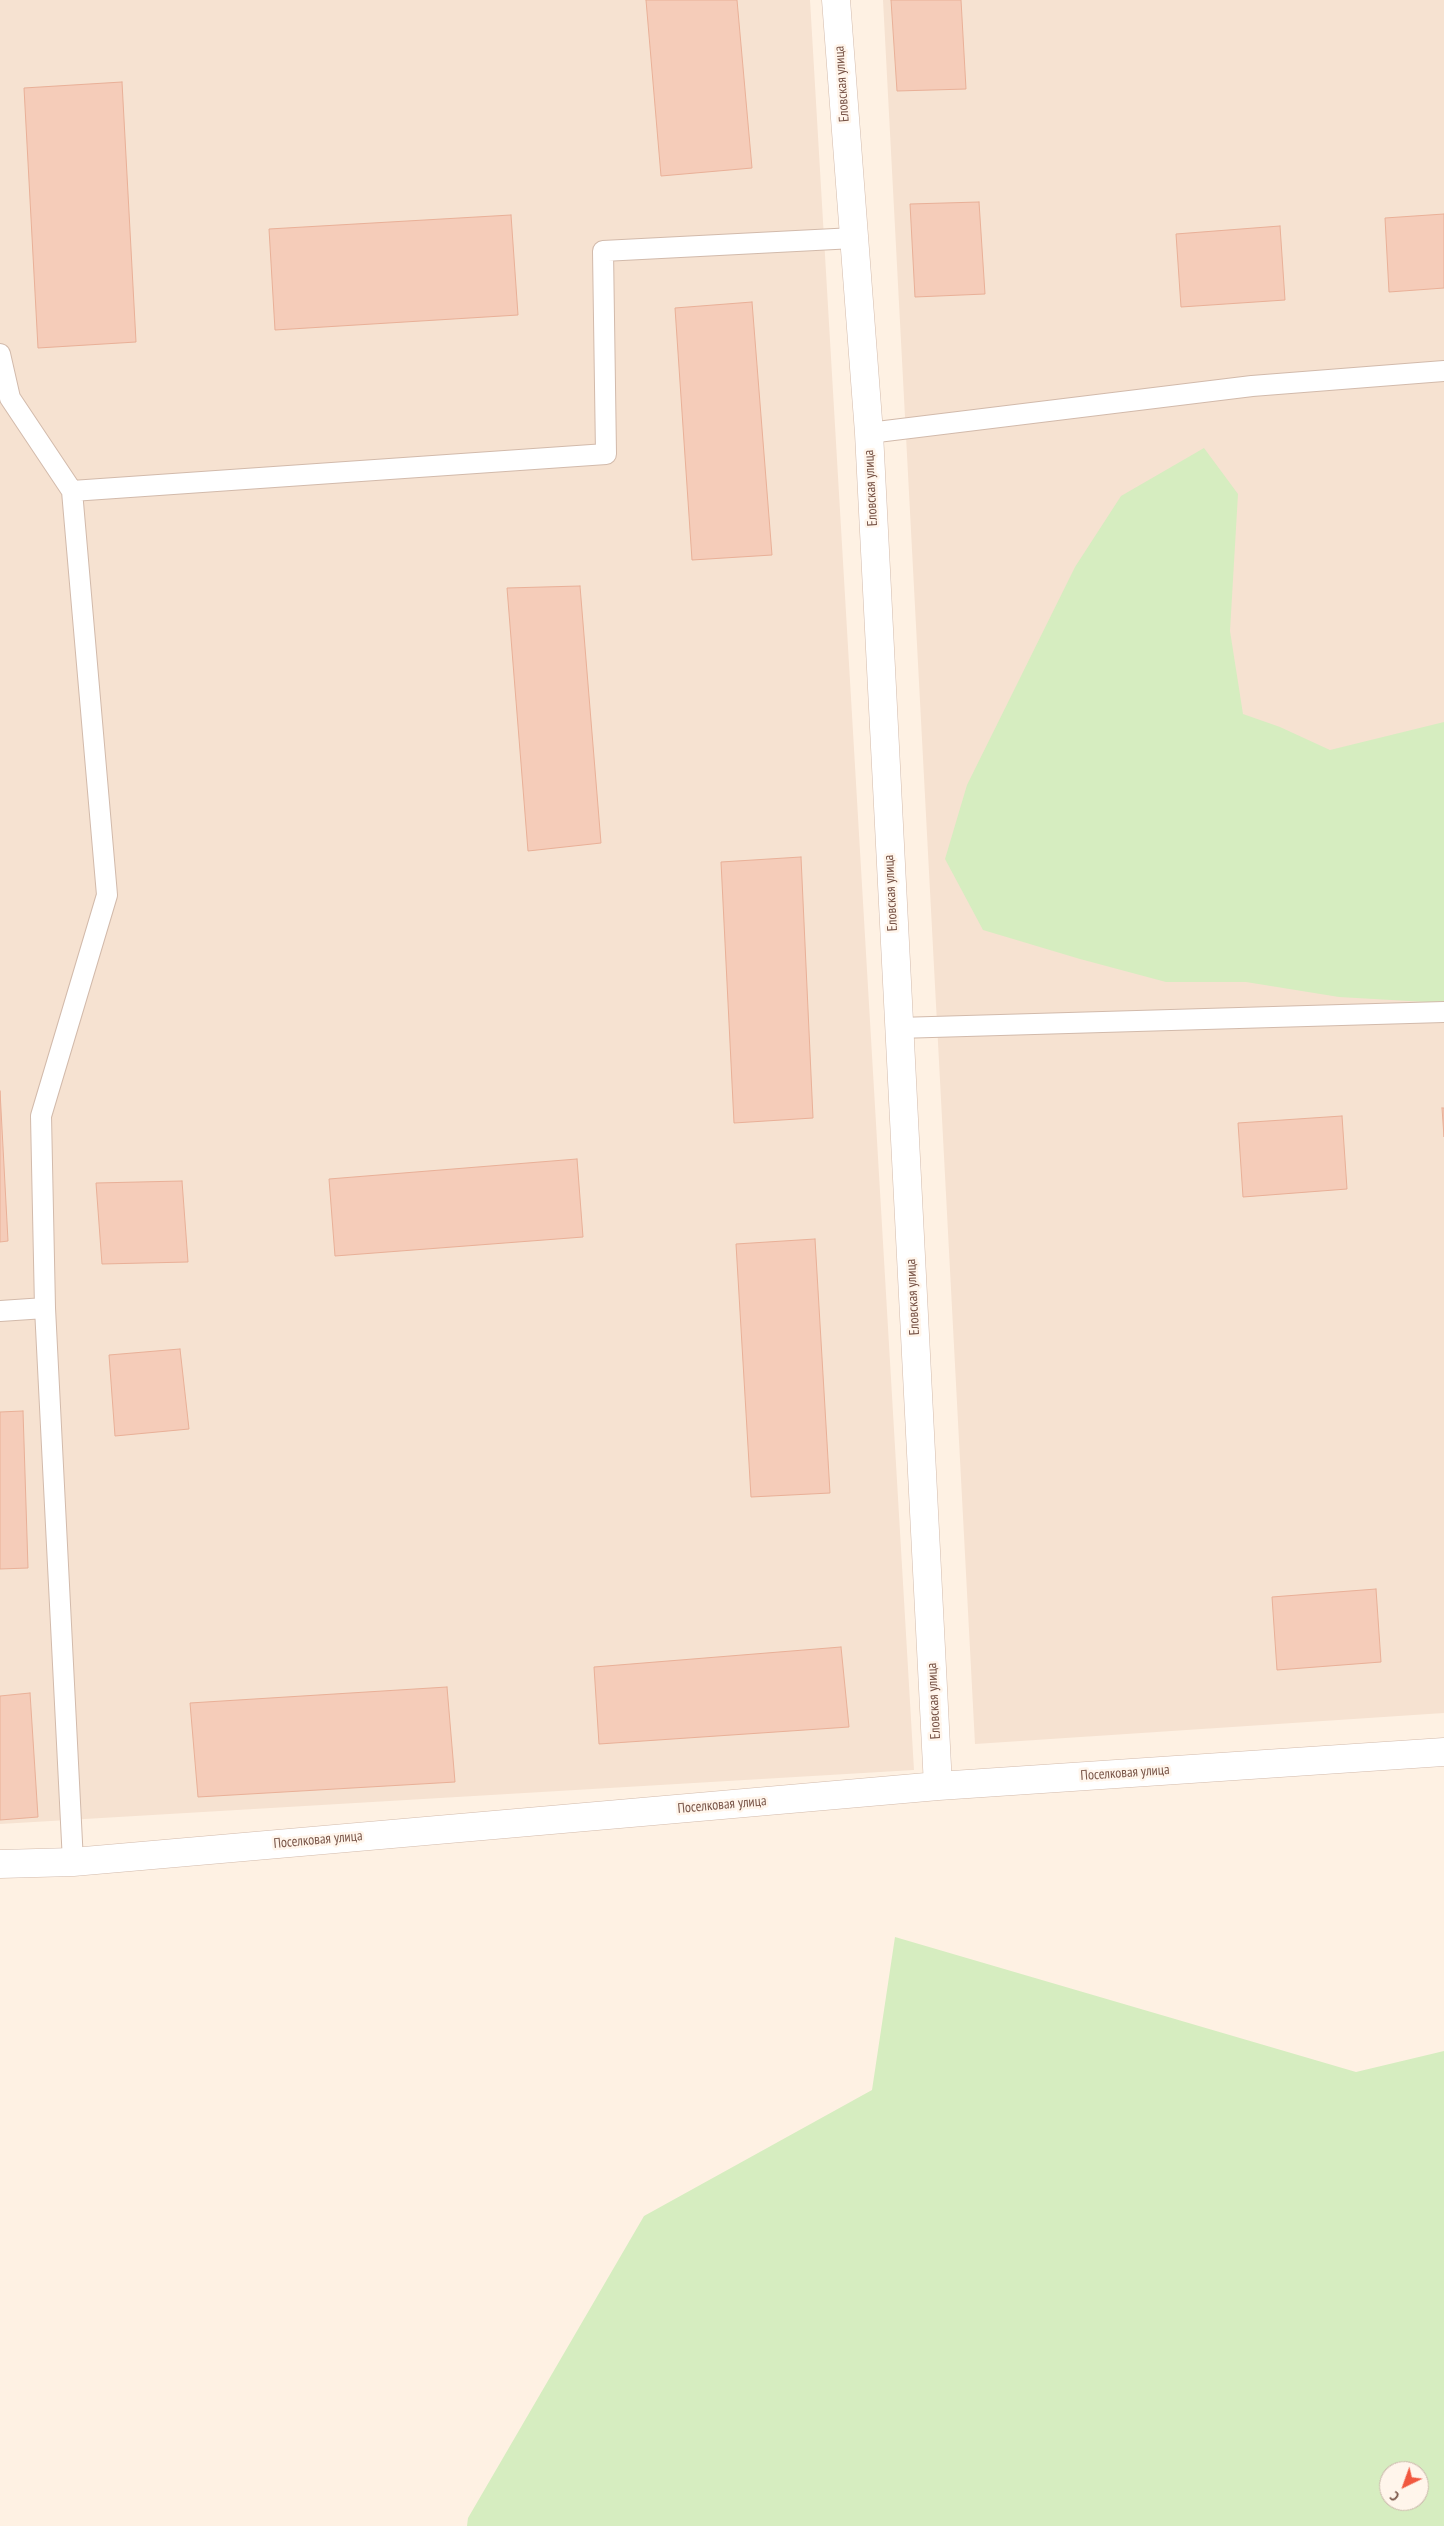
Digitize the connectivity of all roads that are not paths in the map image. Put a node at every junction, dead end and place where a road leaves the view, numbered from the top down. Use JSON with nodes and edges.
{"nodes":[{"id":1,"x":836,"y":0,"type":"edge"},
{"id":2,"x":854,"y":238,"type":"junction"},
{"id":3,"x":0,"y":354,"type":"edge"},
{"id":4,"x":1444,"y":371,"type":"edge"},
{"id":5,"x":869,"y":432,"type":"junction"},
{"id":6,"x":72,"y":491,"type":"junction"},
{"id":7,"x":1444,"y":1012,"type":"edge"},
{"id":8,"x":898,"y":1028,"type":"junction"},
{"id":9,"x":45,"y":1308,"type":"junction"},
{"id":10,"x":0,"y":1311,"type":"edge"},
{"id":11,"x":1444,"y":1752,"type":"edge"},
{"id":12,"x":938,"y":1786,"type":"junction"},
{"id":13,"x":73,"y":1862,"type":"junction"},
{"id":14,"x":0,"y":1864,"type":"edge"}],
"edges":[{"from":1,"to":2,"type":"street","name":"Еловская улица"},
{"from":2,"to":5,"type":"street","name":"Еловская улица"},
{"from":2,"to":6,"type":"lane"},
{"from":3,"to":6,"type":"lane"},
{"from":4,"to":5,"type":"lane"},
{"from":5,"to":8,"type":"street","name":"Еловская улица"},
{"from":6,"to":9,"type":"lane"},
{"from":7,"to":8,"type":"lane"},
{"from":8,"to":12,"type":"street","name":"Еловская улица"},
{"from":9,"to":10,"type":"lane"},
{"from":9,"to":13,"type":"lane"},
{"from":11,"to":12,"type":"street","name":"Поселковая улица"},
{"from":12,"to":13,"type":"street","name":"Поселковая улица"},
{"from":13,"to":14,"type":"street","name":"Поселковая улица"}]}
